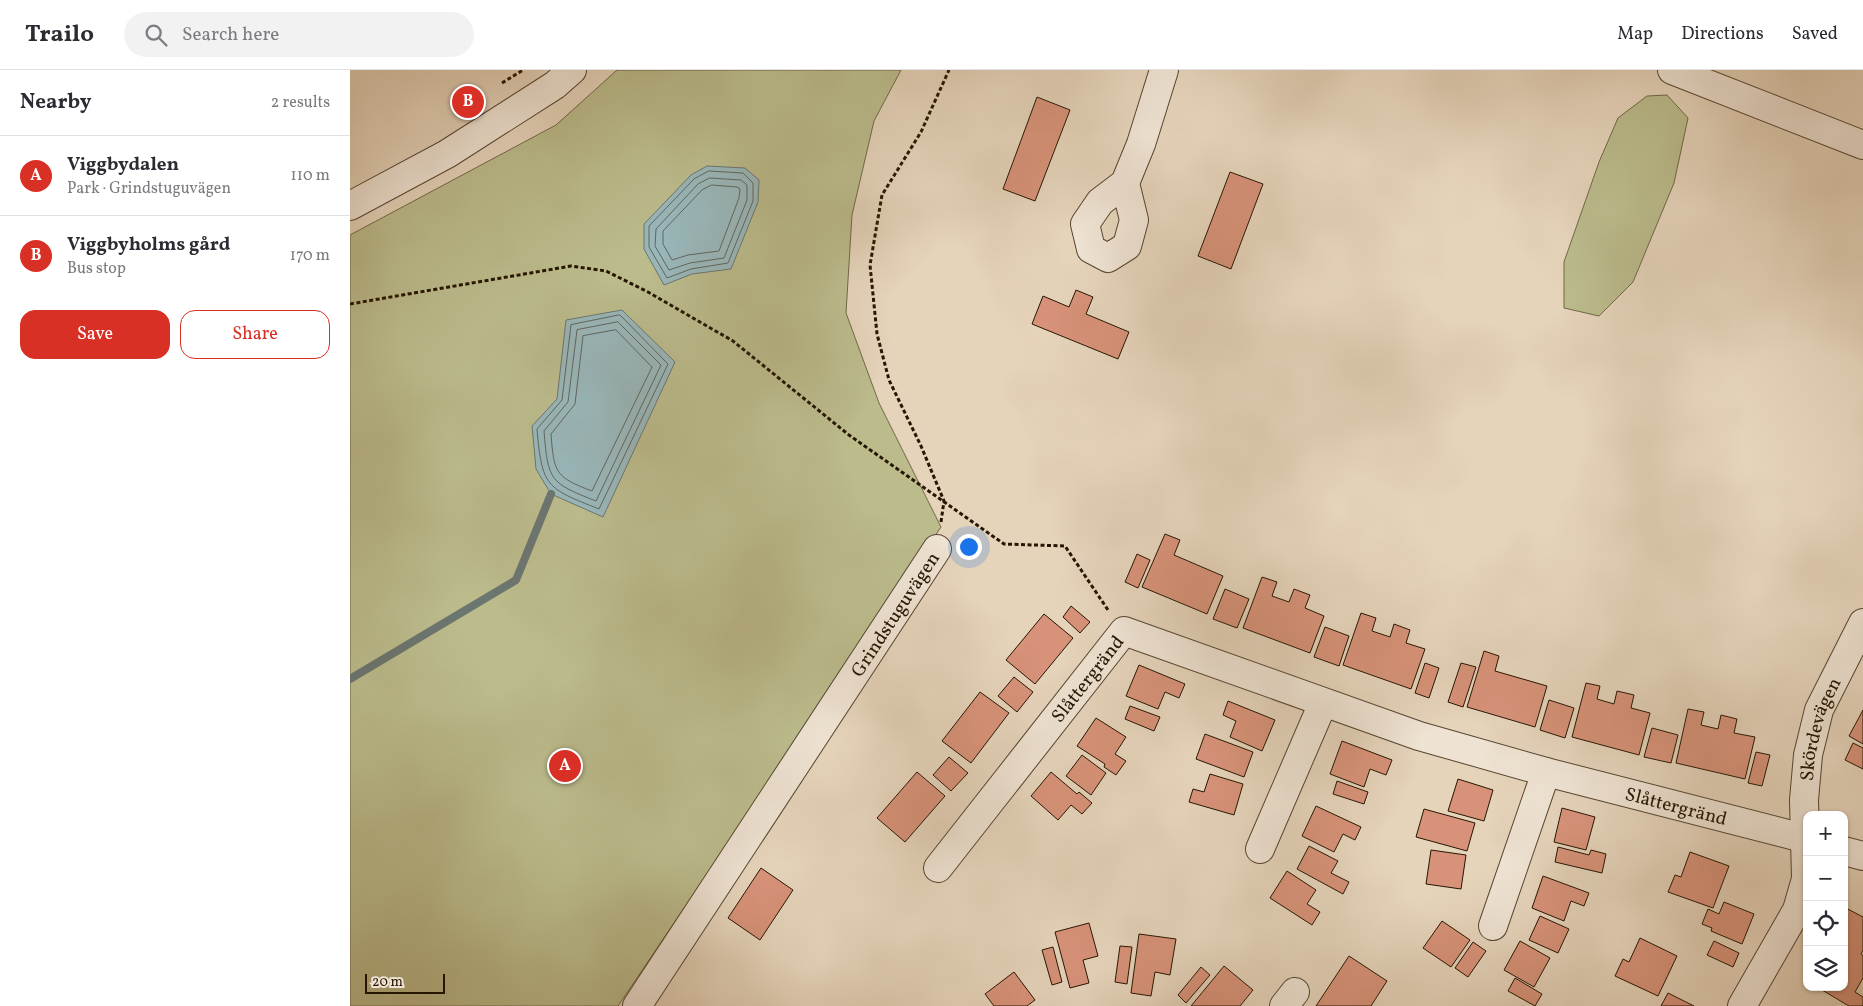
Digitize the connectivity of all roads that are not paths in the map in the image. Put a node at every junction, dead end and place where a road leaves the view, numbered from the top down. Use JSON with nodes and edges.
{"nodes":[{"id":1,"x":572,"y":70,"type":"edge"},
{"id":2,"x":1164,"y":70,"type":"edge"},
{"id":3,"x":1672,"y":70,"type":"edge"},
{"id":4,"x":1863,"y":146,"type":"edge"},
{"id":5,"x":1125,"y":183,"type":"dead end"},
{"id":6,"x":350,"y":206,"type":"edge"},
{"id":7,"x":937,"y":549,"type":"road end"},
{"id":8,"x":1863,"y":624,"type":"edge"},
{"id":9,"x":1323,"y":703,"type":"junction"},
{"id":10,"x":1546,"y":772,"type":"junction"},
{"id":11,"x":1805,"y":811,"type":"edge"},
{"id":12,"x":1803,"y":838,"type":"edge"},
{"id":13,"x":1260,"y":848,"type":"dead end"},
{"id":14,"x":1848,"y":852,"type":"edge"},
{"id":15,"x":1806,"y":856,"type":"edge"},
{"id":16,"x":1863,"y":856,"type":"edge"},
{"id":17,"x":938,"y":868,"type":"dead end"},
{"id":18,"x":1493,"y":926,"type":"dead end"},
{"id":19,"x":637,"y":1006,"type":"edge"},
{"id":20,"x":1742,"y":1006,"type":"edge"}],
"edges":[{"from":1,"to":6,"type":"street"},
{"from":2,"to":5,"type":"street"},
{"from":3,"to":4,"type":"street"},
{"from":7,"to":19,"type":"street","name":"Grindstuguvägen"},
{"from":8,"to":11,"type":"street","name":"Skördevägen"},
{"from":9,"to":10,"type":"street","name":"Slåttergränd"},
{"from":9,"to":13,"type":"street"},
{"from":9,"to":17,"type":"street","name":"Slåttergränd"},
{"from":10,"to":12,"type":"street","name":"Slåttergränd"},
{"from":10,"to":18,"type":"street"},
{"from":14,"to":16,"type":"street"},
{"from":15,"to":20,"type":"street","name":"Skördevägen"}]}
